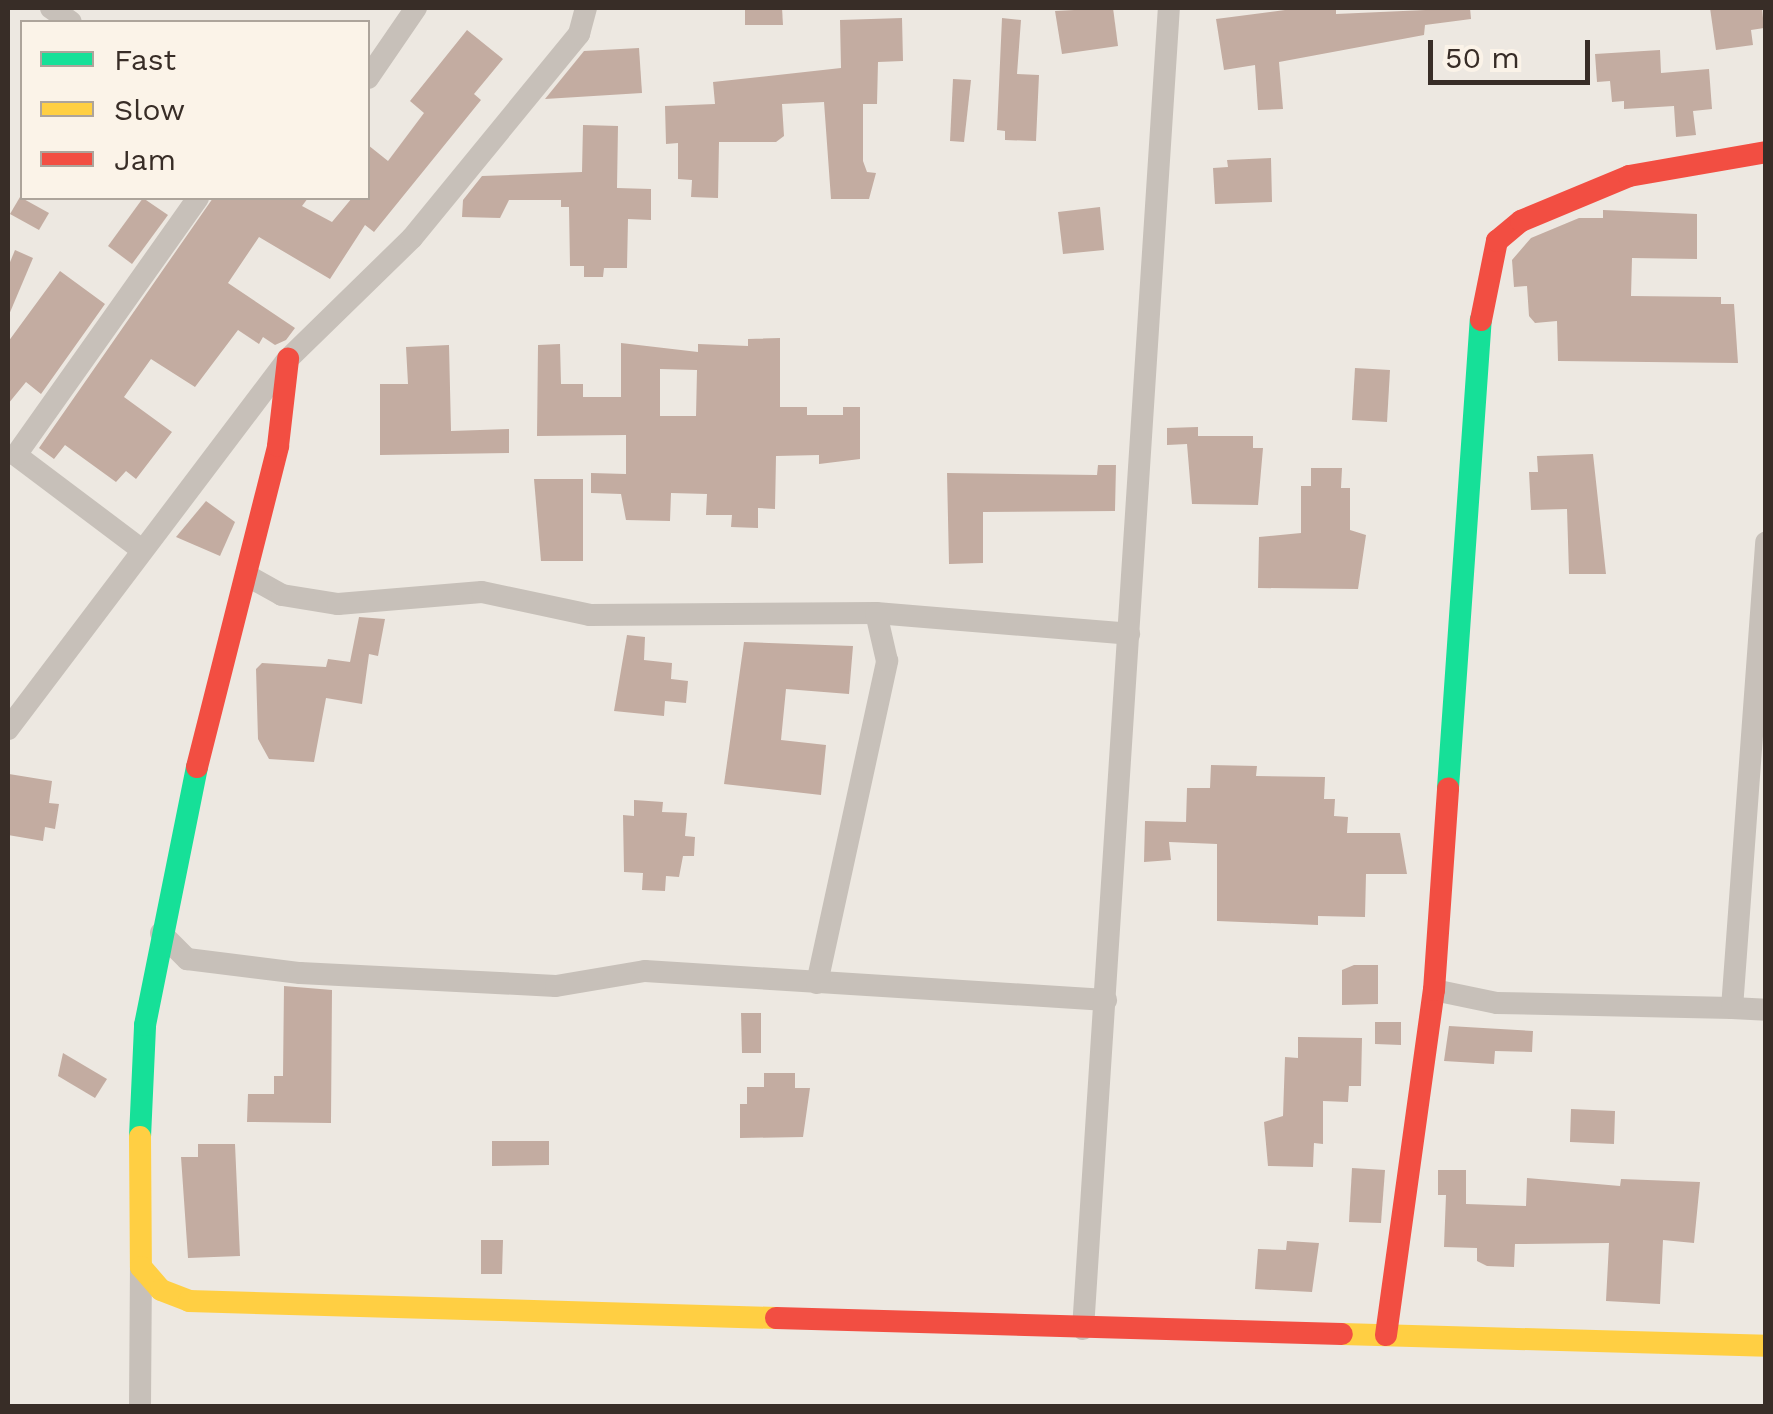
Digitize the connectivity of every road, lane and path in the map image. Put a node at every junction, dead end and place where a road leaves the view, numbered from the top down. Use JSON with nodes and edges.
{"nodes":[{"id":1,"x":416,"y":8,"type":"edge"},
{"id":2,"x":586,"y":8,"type":"edge"},
{"id":3,"x":1168,"y":8,"type":"edge"},
{"id":4,"x":370,"y":75,"type":"edge"},
{"id":5,"x":1766,"y":152,"type":"edge"},
{"id":6,"x":197,"y":200,"type":"edge"},
{"id":7,"x":288,"y":359,"type":"junction"},
{"id":8,"x":12,"y":456,"type":"edge"},
{"id":9,"x":1766,"y":542,"type":"edge"},
{"id":10,"x":142,"y":550,"type":"junction"},
{"id":11,"x":246,"y":575,"type":"junction"},
{"id":12,"x":876,"y":613,"type":"junction"},
{"id":13,"x":1129,"y":634,"type":"junction"},
{"id":14,"x":1759,"y":724,"type":"edge"},
{"id":15,"x":8,"y":729,"type":"edge"},
{"id":16,"x":161,"y":933,"type":"junction"},
{"id":17,"x":816,"y":984,"type":"junction"},
{"id":18,"x":1434,"y":990,"type":"junction"},
{"id":19,"x":1106,"y":1000,"type":"junction"},
{"id":20,"x":1732,"y":1008,"type":"junction"},
{"id":21,"x":1766,"y":1010,"type":"edge"},
{"id":22,"x":141,"y":1268,"type":"junction"},
{"id":23,"x":1083,"y":1329,"type":"junction"},
{"id":24,"x":1386,"y":1335,"type":"junction"},
{"id":25,"x":1766,"y":1346,"type":"edge"},
{"id":26,"x":140,"y":1406,"type":"edge"}],
"edges":[{"from":1,"to":4,"type":"street"},
{"from":2,"to":7,"type":"street"},
{"from":3,"to":13,"type":"street"},
{"from":5,"to":18,"type":"street"},
{"from":6,"to":8,"type":"street"},
{"from":7,"to":10,"type":"street"},
{"from":7,"to":11,"type":"street"},
{"from":8,"to":10,"type":"street"},
{"from":9,"to":14,"type":"street"},
{"from":10,"to":15,"type":"street"},
{"from":11,"to":12,"type":"street"},
{"from":11,"to":16,"type":"street"},
{"from":12,"to":13,"type":"street"},
{"from":12,"to":17,"type":"street"},
{"from":13,"to":19,"type":"street"},
{"from":14,"to":20,"type":"street"},
{"from":16,"to":17,"type":"street"},
{"from":16,"to":22,"type":"street"},
{"from":17,"to":19,"type":"street"},
{"from":18,"to":20,"type":"street"},
{"from":18,"to":24,"type":"street"},
{"from":19,"to":23,"type":"street"},
{"from":20,"to":21,"type":"street"},
{"from":22,"to":23,"type":"street"},
{"from":22,"to":26,"type":"street"},
{"from":23,"to":24,"type":"street"},
{"from":24,"to":25,"type":"street"}]}
